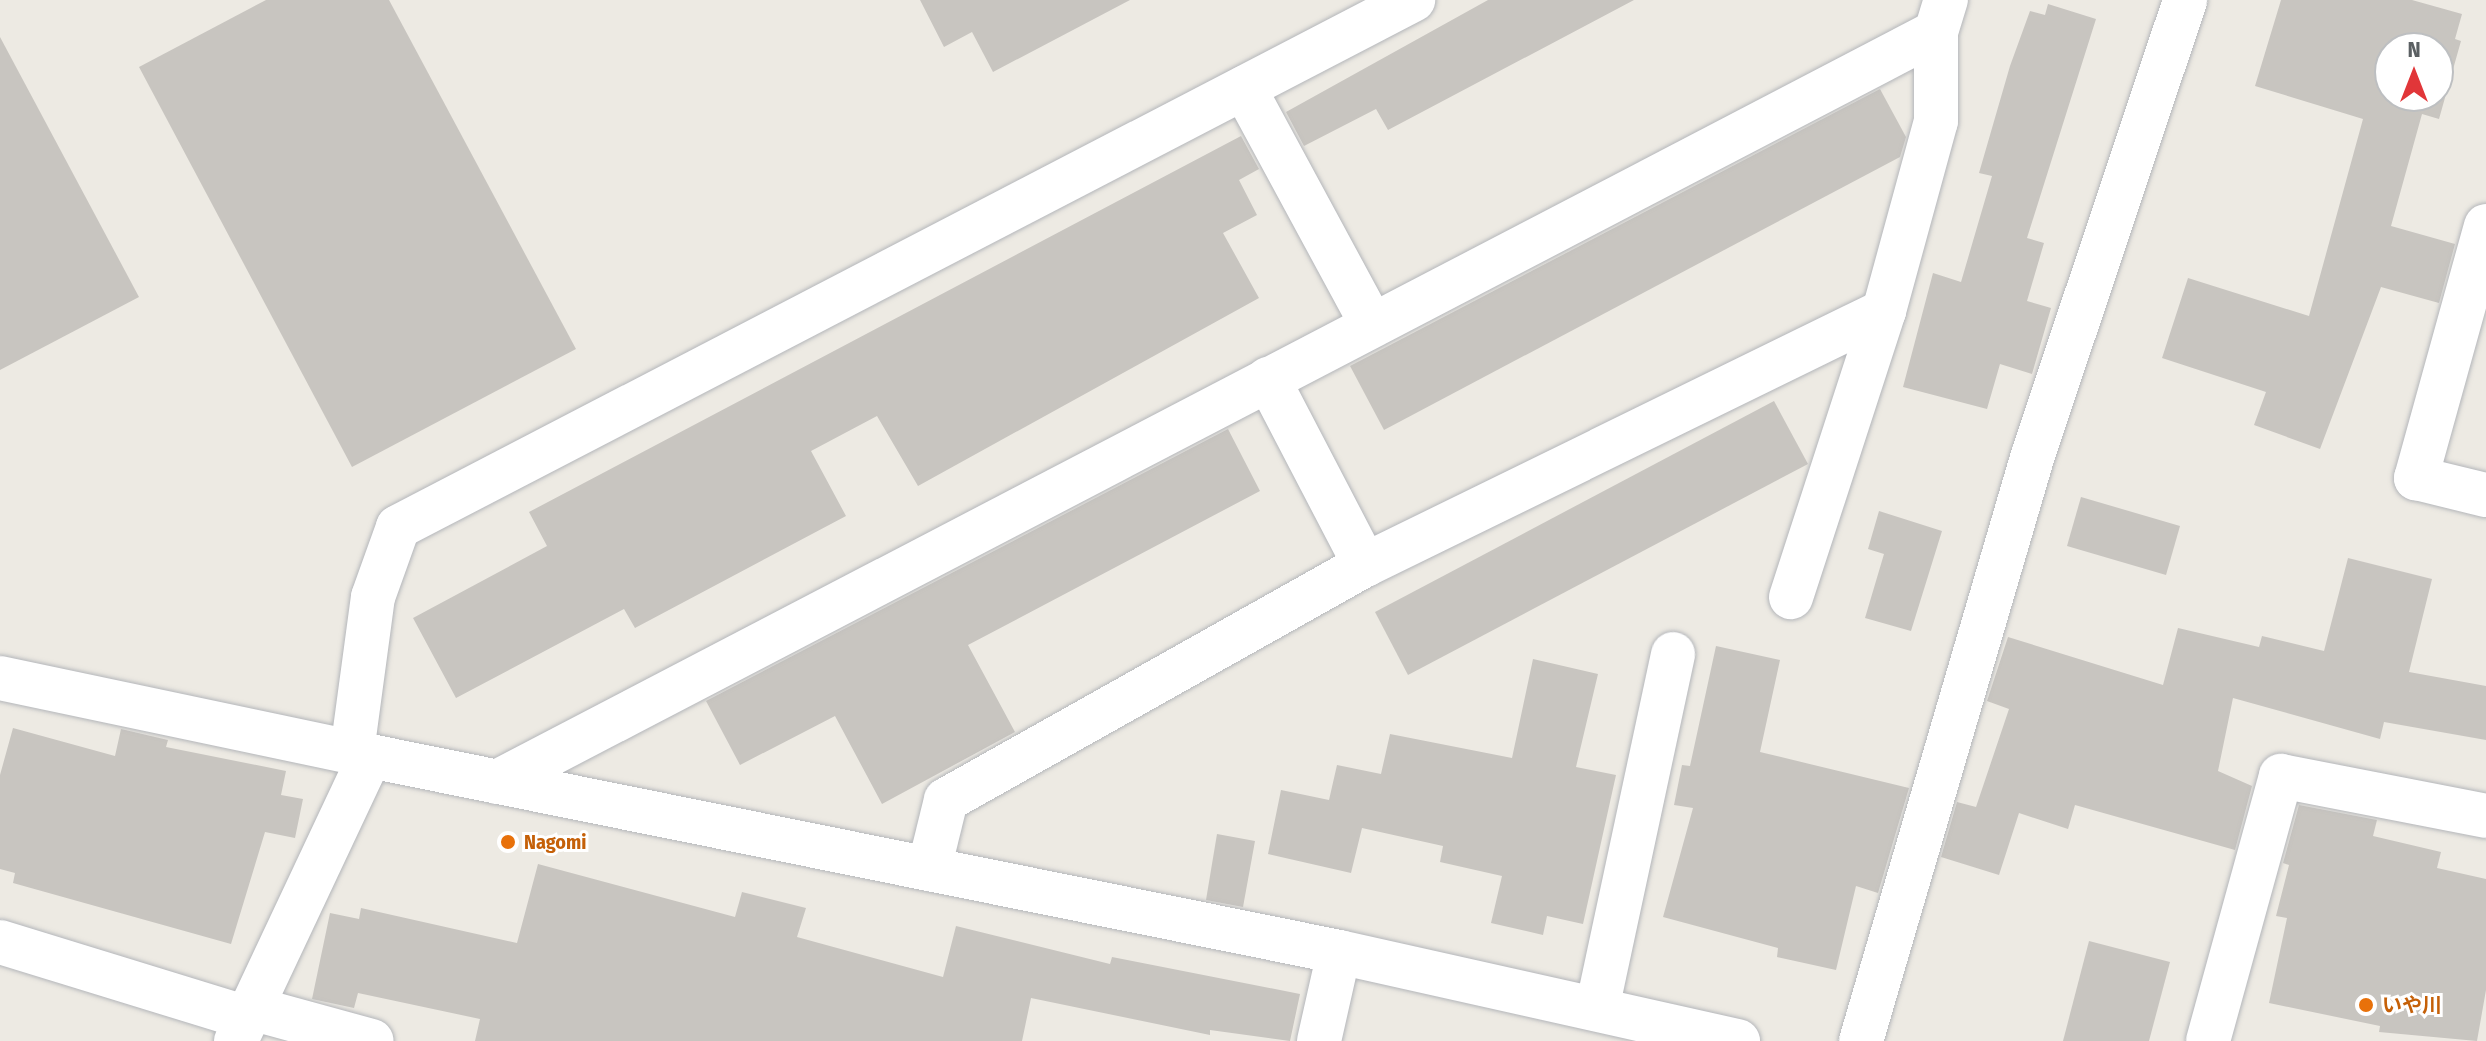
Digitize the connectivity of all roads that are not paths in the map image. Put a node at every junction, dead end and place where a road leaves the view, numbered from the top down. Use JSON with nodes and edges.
{"nodes":[{"id":1,"x":1413,"y":0,"type":"edge"},
{"id":2,"x":2185,"y":0,"type":"edge"},
{"id":3,"x":1941,"y":16,"type":"edge"},
{"id":4,"x":1244,"y":88,"type":"junction"},
{"id":5,"x":2486,"y":226,"type":"edge"},
{"id":6,"x":1884,"y":311,"type":"junction"},
{"id":7,"x":1372,"y":325,"type":"junction"},
{"id":8,"x":1268,"y":379,"type":"junction"},
{"id":9,"x":2486,"y":495,"type":"edge"},
{"id":10,"x":1365,"y":565,"type":"junction"},
{"id":11,"x":1791,"y":597,"type":"dead end"},
{"id":12,"x":1673,"y":654,"type":"dead end"},
{"id":13,"x":0,"y":678,"type":"edge"},
{"id":14,"x":361,"y":754,"type":"junction"},
{"id":15,"x":497,"y":782,"type":"junction"},
{"id":16,"x":2486,"y":816,"type":"edge"},
{"id":17,"x":929,"y":869,"type":"junction"},
{"id":18,"x":0,"y":942,"type":"edge"},
{"id":19,"x":1339,"y":952,"type":"junction"},
{"id":20,"x":1597,"y":1009,"type":"junction"},
{"id":21,"x":245,"y":1022,"type":"edge"},
{"id":22,"x":372,"y":1041,"type":"edge"},
{"id":23,"x":1319,"y":1041,"type":"edge"},
{"id":24,"x":1738,"y":1041,"type":"edge"},
{"id":25,"x":1861,"y":1041,"type":"edge"},
{"id":26,"x":2208,"y":1041,"type":"edge"}],
"edges":[{"from":1,"to":4,"type":"street"},
{"from":2,"to":25,"type":"street"},
{"from":3,"to":6,"type":"street"},
{"from":3,"to":7,"type":"street"},
{"from":4,"to":7,"type":"street"},
{"from":4,"to":14,"type":"street"},
{"from":5,"to":9,"type":"street"},
{"from":6,"to":10,"type":"street"},
{"from":6,"to":11,"type":"street"},
{"from":7,"to":8,"type":"street"},
{"from":8,"to":10,"type":"street"},
{"from":8,"to":15,"type":"street"},
{"from":10,"to":17,"type":"street"},
{"from":12,"to":20,"type":"street"},
{"from":13,"to":14,"type":"street"},
{"from":14,"to":15,"type":"street"},
{"from":14,"to":21,"type":"street"},
{"from":15,"to":17,"type":"street"},
{"from":16,"to":26,"type":"street"},
{"from":17,"to":19,"type":"street"},
{"from":18,"to":21,"type":"street"},
{"from":19,"to":20,"type":"street"},
{"from":19,"to":23,"type":"street"},
{"from":20,"to":24,"type":"street"},
{"from":21,"to":22,"type":"street"}]}
